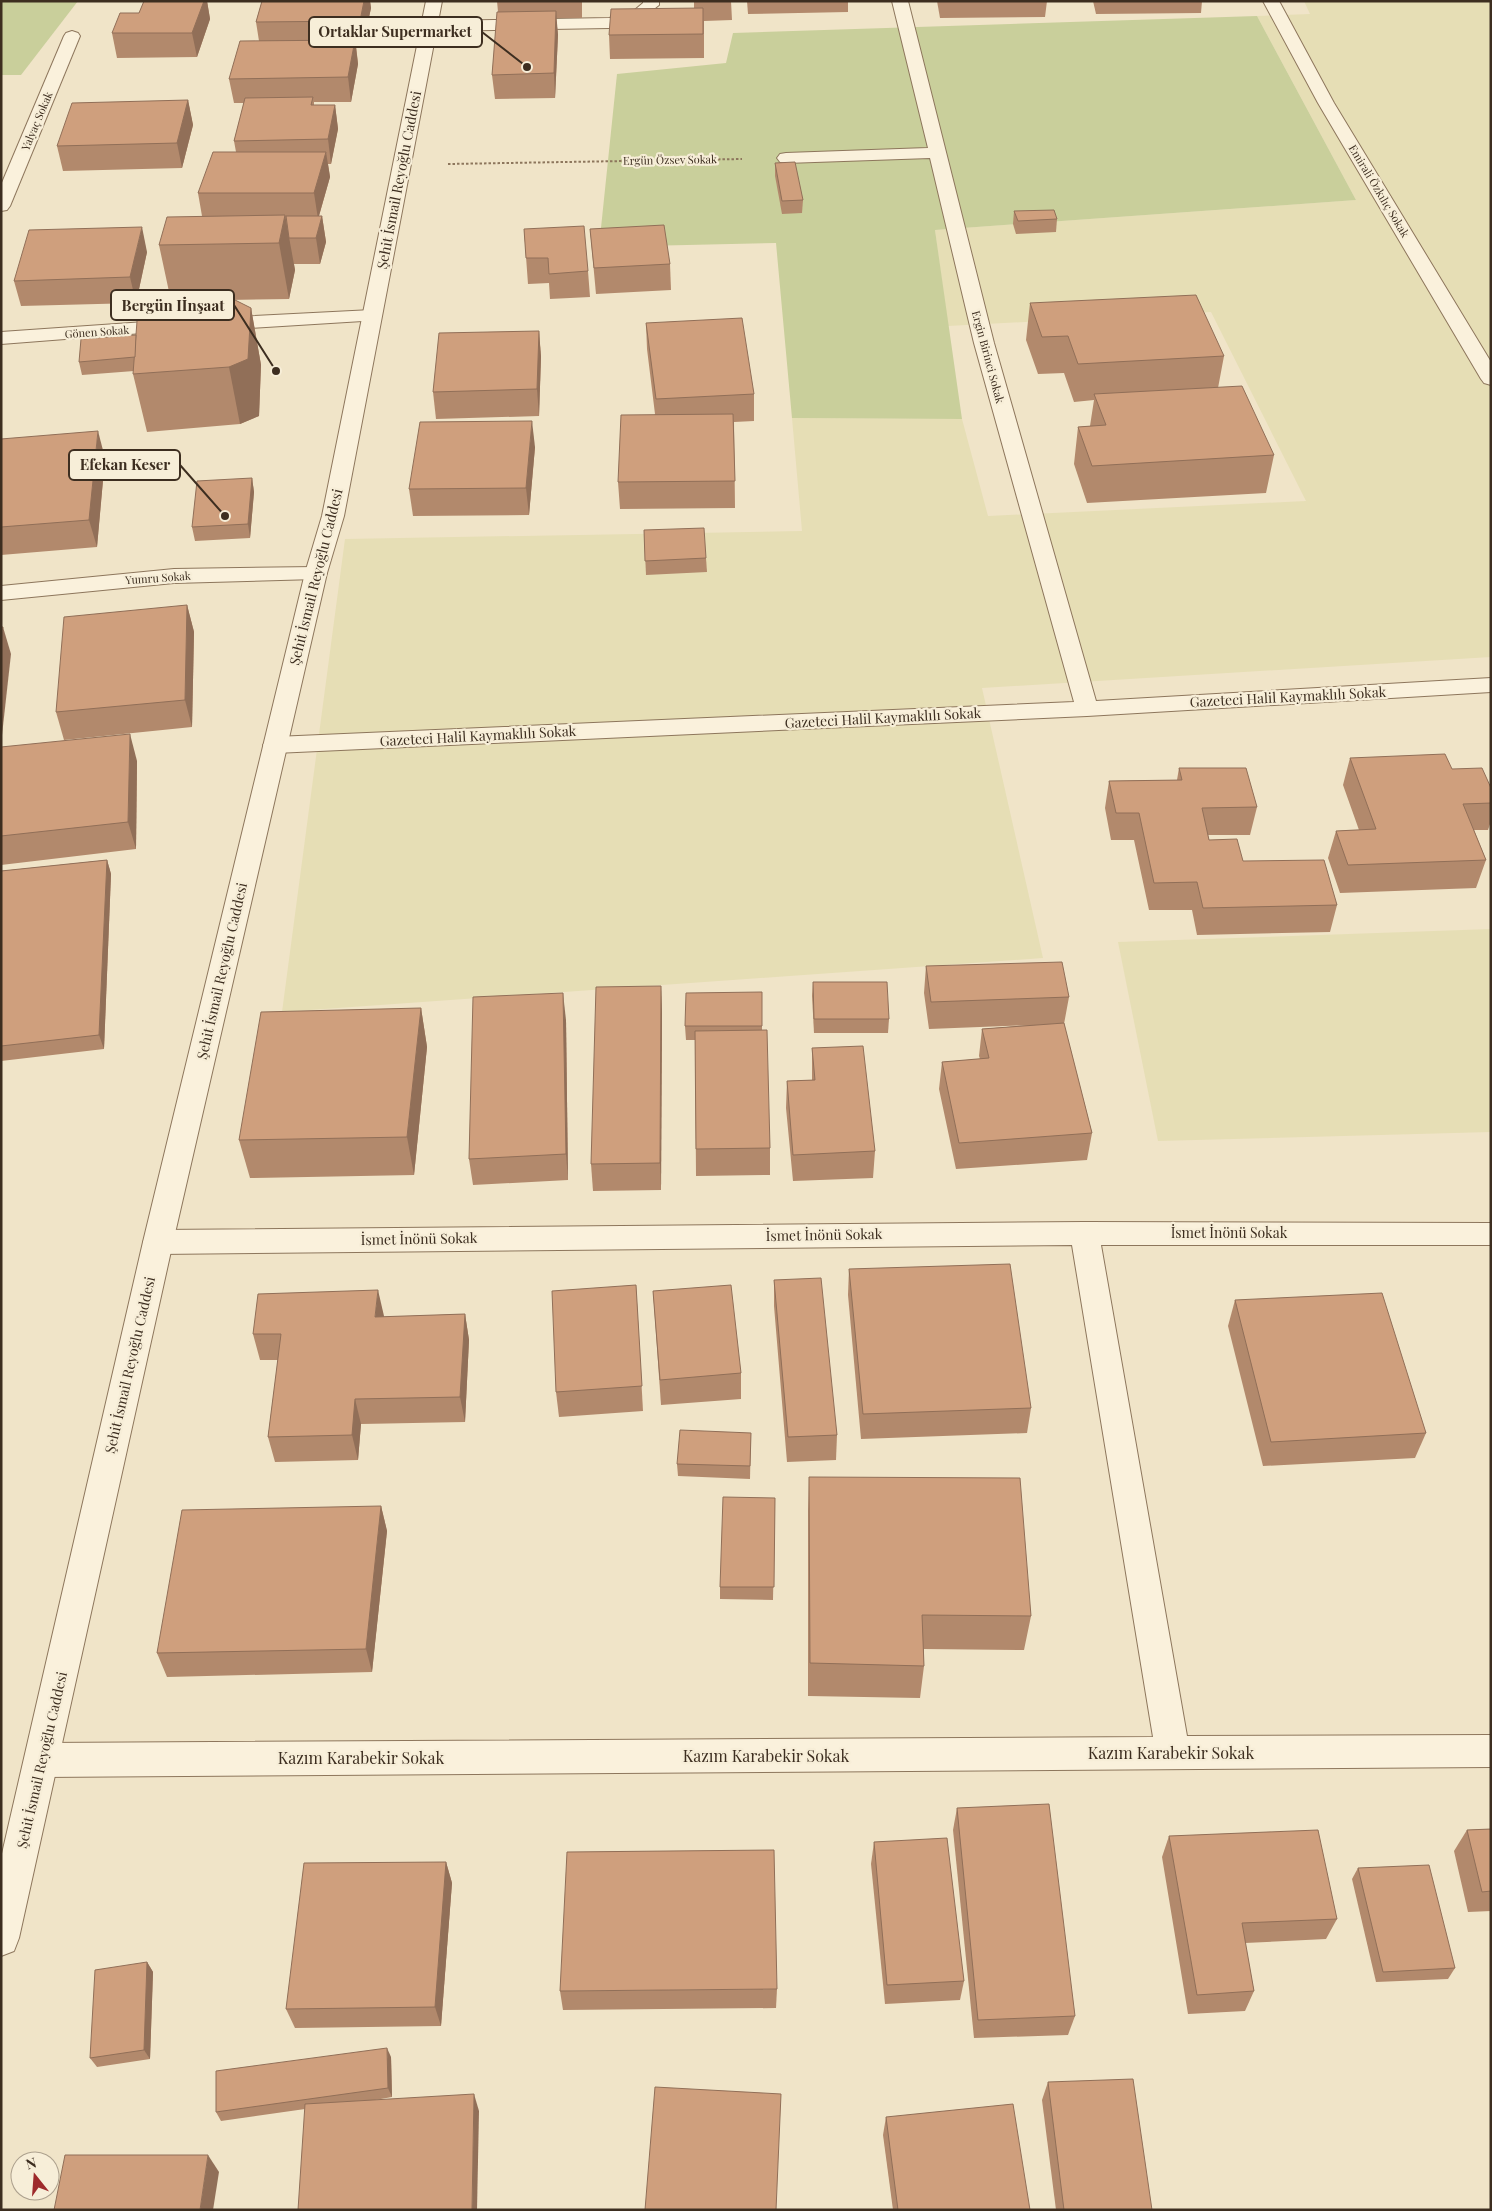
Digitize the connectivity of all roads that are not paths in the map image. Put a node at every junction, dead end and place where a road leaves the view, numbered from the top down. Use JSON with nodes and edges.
{"nodes":[{"id":1,"x":434,"y":1,"type":"edge"},
{"id":2,"x":651,"y":1,"type":"edge"},
{"id":3,"x":900,"y":1,"type":"edge"},
{"id":4,"x":1271,"y":1,"type":"edge"},
{"id":5,"x":429,"y":26,"type":"junction"},
{"id":6,"x":72,"y":36,"type":"dead end"},
{"id":7,"x":937,"y":153,"type":"junction"},
{"id":8,"x":786,"y":158,"type":"road end"},
{"id":9,"x":1,"y":206,"type":"edge"},
{"id":10,"x":372,"y":316,"type":"junction"},
{"id":11,"x":1,"y":338,"type":"edge"},
{"id":12,"x":1491,"y":379,"type":"edge"},
{"id":13,"x":316,"y":573,"type":"junction"},
{"id":14,"x":1,"y":593,"type":"edge"},
{"id":15,"x":1491,"y":685,"type":"edge"},
{"id":16,"x":1087,"y":709,"type":"junction"},
{"id":17,"x":275,"y":745,"type":"junction"},
{"id":18,"x":1085,"y":1233,"type":"junction"},
{"id":19,"x":1491,"y":1234,"type":"edge"},
{"id":20,"x":158,"y":1242,"type":"junction"},
{"id":21,"x":1491,"y":1751,"type":"edge"},
{"id":22,"x":1173,"y":1753,"type":"junction"},
{"id":23,"x":42,"y":1760,"type":"junction"},
{"id":24,"x":1,"y":1938,"type":"edge"}],
"edges":[{"from":1,"to":5,"type":"street","name":"Şehit İsmail Reyoğlu Caddesi"},
{"from":2,"to":5,"type":"street"},
{"from":3,"to":7,"type":"street","name":"Ergin Birinci Sokak"},
{"from":4,"to":12,"type":"street","name":"Emirali Özkılıç Sokak"},
{"from":5,"to":10,"type":"street","name":"Şehit İsmail Reyoğlu Caddesi"},
{"from":6,"to":9,"type":"street","name":"Yalyaç Sokak"},
{"from":7,"to":8,"type":"street"},
{"from":7,"to":16,"type":"street","name":"Ergin Birinci Sokak"},
{"from":10,"to":11,"type":"street","name":"Gönen Sokak"},
{"from":10,"to":13,"type":"street","name":"Şehit İsmail Reyoğlu Caddesi"},
{"from":13,"to":14,"type":"street","name":"Yumru Sokak"},
{"from":13,"to":17,"type":"street","name":"Şehit İsmail Reyoğlu Caddesi"},
{"from":15,"to":16,"type":"street","name":"Gazeteci Halil Kaymaklılı Sokak"},
{"from":16,"to":17,"type":"street","name":"Gazeteci Halil Kaymaklılı Sokak"},
{"from":17,"to":20,"type":"street","name":"Şehit İsmail Reyoğlu Caddesi"},
{"from":18,"to":19,"type":"street","name":"İsmet İnönü Sokak"},
{"from":18,"to":20,"type":"street","name":"İsmet İnönü Sokak"},
{"from":18,"to":22,"type":"street"},
{"from":20,"to":23,"type":"street","name":"Şehit İsmail Reyoğlu Caddesi"},
{"from":21,"to":22,"type":"street","name":"Kazım Karabekir Sokak"},
{"from":22,"to":23,"type":"street","name":"Kazım Karabekir Sokak"},
{"from":23,"to":24,"type":"street","name":"Şehit İsmail Reyoğlu Caddesi"}]}
